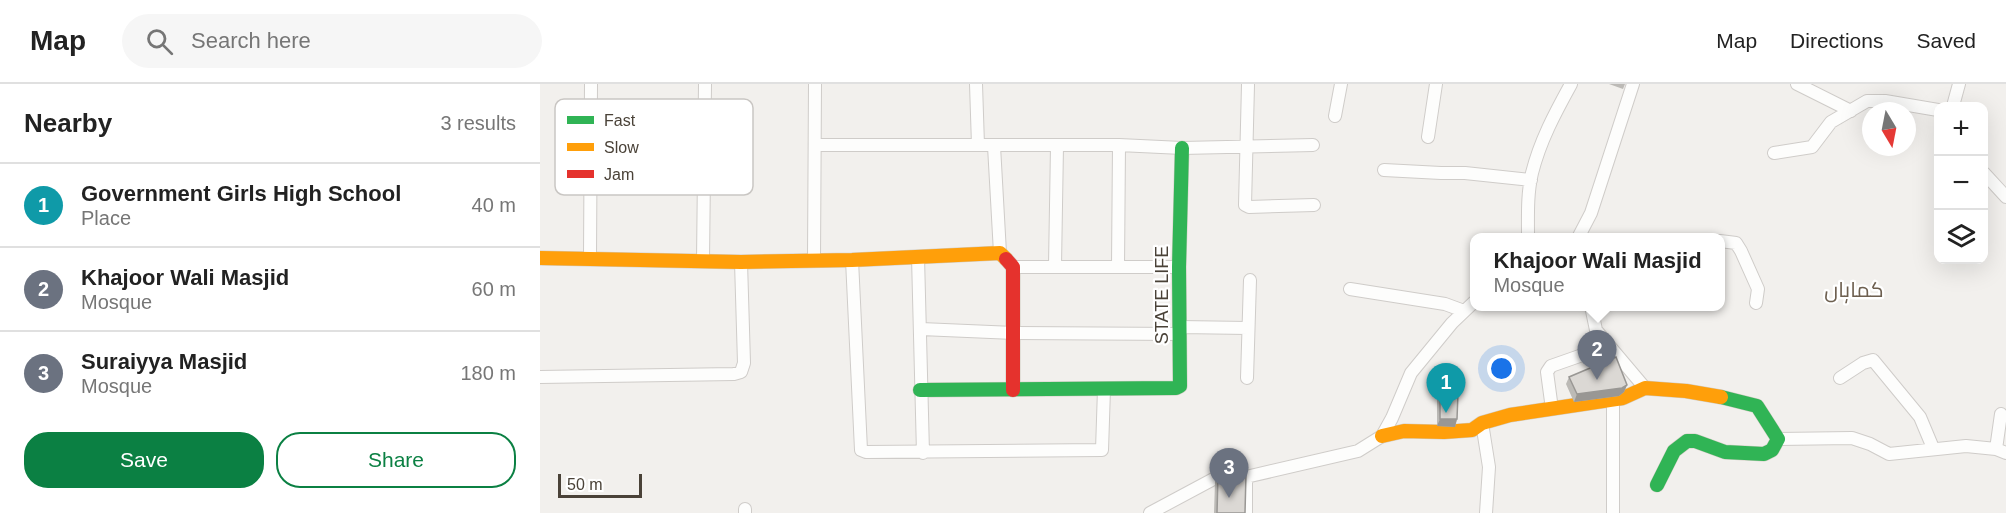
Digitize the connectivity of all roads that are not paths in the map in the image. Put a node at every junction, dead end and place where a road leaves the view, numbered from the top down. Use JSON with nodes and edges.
{"nodes":[{"id":1,"x":591,"y":84,"type":"edge"},
{"id":2,"x":705,"y":84,"type":"edge"},
{"id":3,"x":815,"y":84,"type":"edge"},
{"id":4,"x":976,"y":84,"type":"edge"},
{"id":5,"x":1341,"y":84,"type":"edge"},
{"id":6,"x":1436,"y":84,"type":"edge"},
{"id":7,"x":1571,"y":84,"type":"edge"},
{"id":8,"x":1633,"y":84,"type":"edge"},
{"id":9,"x":1797,"y":84,"type":"edge"},
{"id":10,"x":1959,"y":84,"type":"edge"},
{"id":11,"x":1248,"y":85,"type":"edge"},
{"id":12,"x":591,"y":99,"type":"edge"},
{"id":13,"x":705,"y":99,"type":"edge"},
{"id":14,"x":1954,"y":102,"type":"edge"},
{"id":15,"x":1934,"y":109,"type":"edge"},
{"id":16,"x":1851,"y":111,"type":"junction"},
{"id":17,"x":1335,"y":116,"type":"dead end"},
{"id":18,"x":1428,"y":137,"type":"dead end"},
{"id":19,"x":815,"y":145,"type":"junction"},
{"id":20,"x":978,"y":145,"type":"junction"},
{"id":21,"x":994,"y":146,"type":"junction"},
{"id":22,"x":1057,"y":146,"type":"junction"},
{"id":23,"x":1119,"y":146,"type":"junction"},
{"id":24,"x":1313,"y":146,"type":"dead end"},
{"id":25,"x":1247,"y":147,"type":"junction"},
{"id":26,"x":1182,"y":148,"type":"junction"},
{"id":27,"x":1774,"y":153,"type":"dead end"},
{"id":28,"x":1384,"y":170,"type":"dead end"},
{"id":29,"x":1988,"y":179,"type":"edge"},
{"id":30,"x":1531,"y":180,"type":"junction"},
{"id":31,"x":590,"y":195,"type":"edge"},
{"id":32,"x":704,"y":195,"type":"edge"},
{"id":33,"x":2006,"y":197,"type":"edge"},
{"id":34,"x":1314,"y":205,"type":"dead end"},
{"id":35,"x":1528,"y":233,"type":"edge"},
{"id":36,"x":1580,"y":233,"type":"edge"},
{"id":37,"x":1725,"y":242,"type":"edge"},
{"id":38,"x":1000,"y":253,"type":"junction"},
{"id":39,"x":918,"y":257,"type":"junction"},
{"id":40,"x":540,"y":258,"type":"edge"},
{"id":41,"x":590,"y":258,"type":"junction"},
{"id":42,"x":814,"y":259,"type":"junction"},
{"id":43,"x":703,"y":260,"type":"junction"},
{"id":44,"x":852,"y":260,"type":"junction"},
{"id":45,"x":741,"y":262,"type":"junction"},
{"id":46,"x":1055,"y":266,"type":"junction"},
{"id":47,"x":1013,"y":267,"type":"junction"},
{"id":48,"x":1118,"y":267,"type":"junction"},
{"id":49,"x":1179,"y":267,"type":"junction"},
{"id":50,"x":1250,"y":280,"type":"dead end"},
{"id":51,"x":1350,"y":289,"type":"dead end"},
{"id":52,"x":1756,"y":303,"type":"dead end"},
{"id":53,"x":1470,"y":306,"type":"edge"},
{"id":54,"x":1464,"y":311,"type":"junction"},
{"id":55,"x":1592,"y":311,"type":"edge"},
{"id":56,"x":1248,"y":328,"type":"junction"},
{"id":57,"x":921,"y":329,"type":"junction"},
{"id":58,"x":1180,"y":330,"type":"junction"},
{"id":59,"x":1014,"y":333,"type":"junction"},
{"id":60,"x":1608,"y":346,"type":"junction"},
{"id":61,"x":540,"y":377,"type":"edge"},
{"id":62,"x":1247,"y":378,"type":"dead end"},
{"id":63,"x":1840,"y":378,"type":"dead end"},
{"id":64,"x":1645,"y":388,"type":"junction"},
{"id":65,"x":1104,"y":389,"type":"junction"},
{"id":66,"x":920,"y":390,"type":"junction"},
{"id":67,"x":1013,"y":390,"type":"junction"},
{"id":68,"x":1612,"y":400,"type":"junction"},
{"id":69,"x":1552,"y":409,"type":"junction"},
{"id":70,"x":2001,"y":414,"type":"dead end"},
{"id":71,"x":1482,"y":423,"type":"junction"},
{"id":72,"x":1382,"y":436,"type":"junction"},
{"id":73,"x":1778,"y":439,"type":"junction"},
{"id":74,"x":1933,"y":448,"type":"junction"},
{"id":75,"x":2001,"y":451,"type":"edge"},
{"id":76,"x":923,"y":453,"type":"junction"},
{"id":77,"x":1246,"y":477,"type":"junction"},
{"id":78,"x":1657,"y":485,"type":"dead end"},
{"id":79,"x":1150,"y":513,"type":"edge"},
{"id":80,"x":1246,"y":513,"type":"edge"},
{"id":81,"x":1486,"y":513,"type":"edge"},
{"id":82,"x":1613,"y":513,"type":"edge"}],
"edges":[{"from":1,"to":12,"type":"street"},
{"from":2,"to":13,"type":"street"},
{"from":3,"to":19,"type":"street"},
{"from":4,"to":20,"type":"street"},
{"from":5,"to":17,"type":"street"},
{"from":6,"to":18,"type":"street"},
{"from":7,"to":30,"type":"street"},
{"from":8,"to":36,"type":"street"},
{"from":9,"to":16,"type":"street"},
{"from":10,"to":14,"type":"street"},
{"from":11,"to":25,"type":"street"},
{"from":15,"to":16,"type":"street"},
{"from":16,"to":27,"type":"street"},
{"from":19,"to":20,"type":"street"},
{"from":19,"to":42,"type":"street"},
{"from":20,"to":21,"type":"street"},
{"from":21,"to":22,"type":"street"},
{"from":21,"to":38,"type":"street"},
{"from":22,"to":23,"type":"street"},
{"from":22,"to":46,"type":"street"},
{"from":23,"to":26,"type":"street"},
{"from":23,"to":48,"type":"street"},
{"from":24,"to":25,"type":"street"},
{"from":25,"to":26,"type":"street"},
{"from":25,"to":34,"type":"street"},
{"from":26,"to":49,"type":"street","name":"STATE LIFE"},
{"from":28,"to":30,"type":"street"},
{"from":29,"to":33,"type":"street"},
{"from":30,"to":35,"type":"street"},
{"from":31,"to":41,"type":"street"},
{"from":32,"to":43,"type":"street"},
{"from":37,"to":52,"type":"street"},
{"from":38,"to":39,"type":"street"},
{"from":38,"to":47,"type":"street"},
{"from":39,"to":44,"type":"street"},
{"from":39,"to":57,"type":"street"},
{"from":40,"to":41,"type":"street"},
{"from":41,"to":43,"type":"street"},
{"from":42,"to":44,"type":"street"},
{"from":42,"to":45,"type":"street"},
{"from":43,"to":45,"type":"street"},
{"from":44,"to":76,"type":"street"},
{"from":45,"to":61,"type":"street"},
{"from":46,"to":47,"type":"street"},
{"from":46,"to":48,"type":"street"},
{"from":47,"to":59,"type":"street"},
{"from":48,"to":49,"type":"street"},
{"from":49,"to":58,"type":"street","name":"STATE LIFE"},
{"from":50,"to":56,"type":"street"},
{"from":51,"to":54,"type":"street"},
{"from":53,"to":54,"type":"street"},
{"from":54,"to":72,"type":"street"},
{"from":55,"to":60,"type":"street"},
{"from":56,"to":58,"type":"street"},
{"from":56,"to":62,"type":"street"},
{"from":57,"to":59,"type":"street"},
{"from":57,"to":66,"type":"street"},
{"from":58,"to":59,"type":"street"},
{"from":58,"to":65,"type":"street","name":"STATE LIFE"},
{"from":59,"to":67,"type":"street"},
{"from":60,"to":64,"type":"street"},
{"from":60,"to":69,"type":"street"},
{"from":63,"to":74,"type":"street"},
{"from":64,"to":68,"type":"street"},
{"from":64,"to":73,"type":"street"},
{"from":65,"to":67,"type":"street","name":"STATE LIFE"},
{"from":65,"to":76,"type":"street"},
{"from":66,"to":67,"type":"street","name":"STATE LIFE"},
{"from":66,"to":76,"type":"street"},
{"from":68,"to":69,"type":"street"},
{"from":68,"to":82,"type":"street"},
{"from":69,"to":71,"type":"street"},
{"from":70,"to":75,"type":"street"},
{"from":71,"to":72,"type":"street"},
{"from":71,"to":81,"type":"street"},
{"from":72,"to":77,"type":"street"},
{"from":73,"to":74,"type":"street"},
{"from":73,"to":78,"type":"street"},
{"from":74,"to":75,"type":"street"},
{"from":77,"to":79,"type":"street"},
{"from":77,"to":80,"type":"street"}]}
